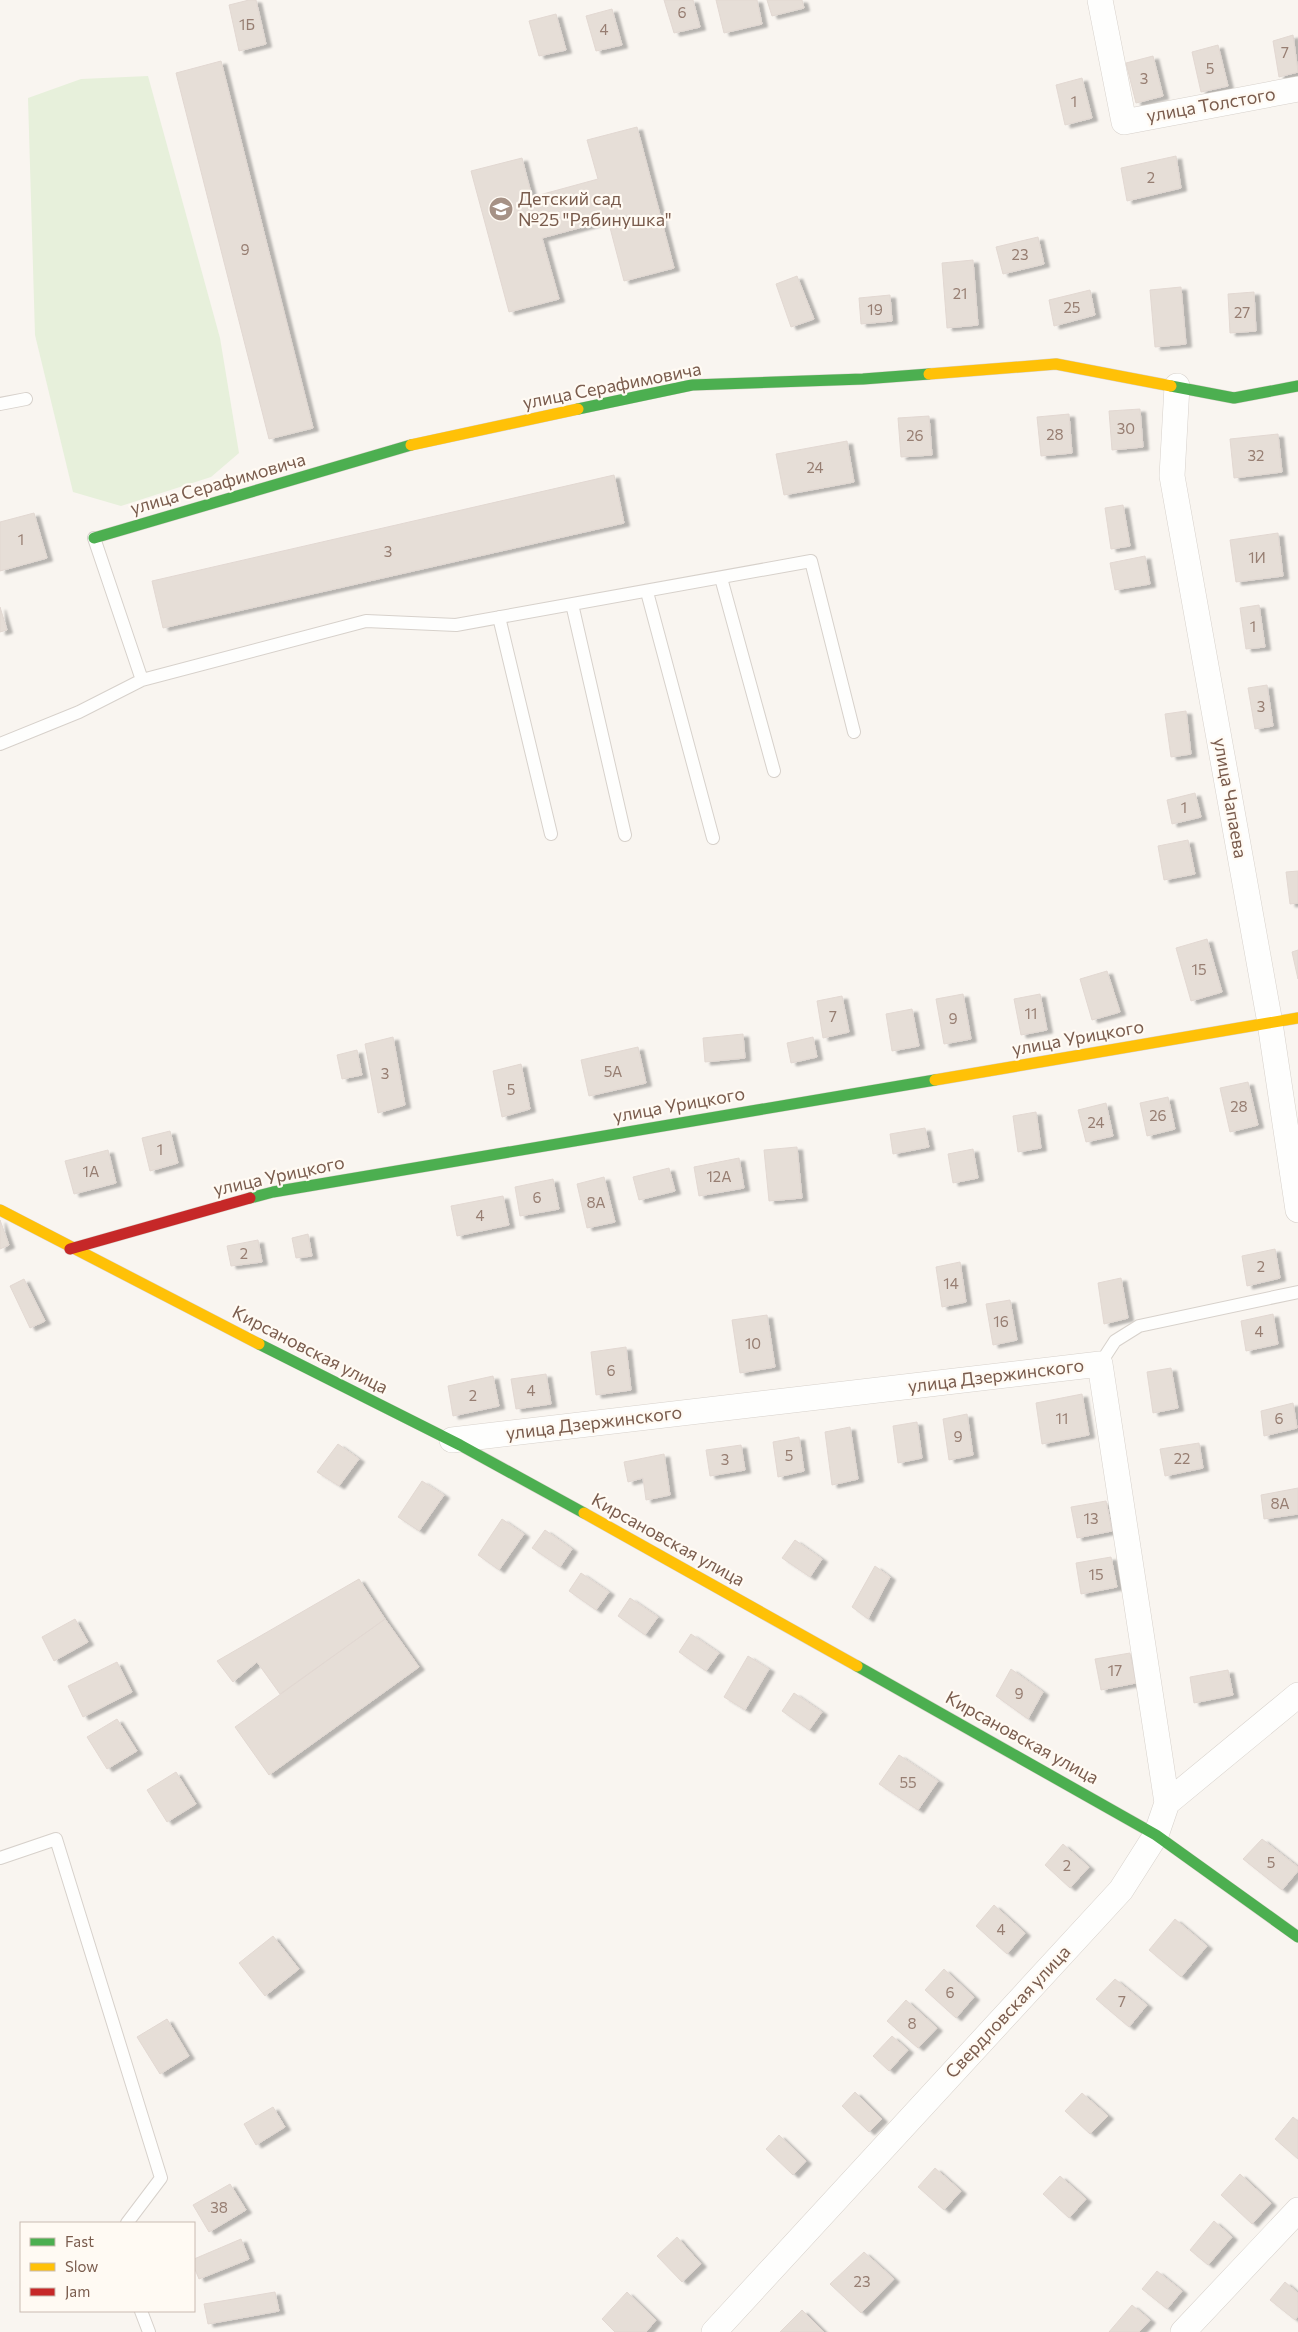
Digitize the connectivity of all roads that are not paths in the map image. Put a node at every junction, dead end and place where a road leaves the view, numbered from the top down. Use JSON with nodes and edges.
{"nodes":[{"id":1,"x":1100,"y":0,"type":"edge"},
{"id":2,"x":1298,"y":89,"type":"edge"},
{"id":3,"x":1177,"y":386,"type":"junction"},
{"id":4,"x":1298,"y":386,"type":"edge"},
{"id":5,"x":26,"y":399,"type":"dead end"},
{"id":6,"x":0,"y":404,"type":"edge"},
{"id":7,"x":94,"y":538,"type":"joint"},
{"id":8,"x":721,"y":578,"type":"junction"},
{"id":9,"x":647,"y":592,"type":"junction"},
{"id":10,"x":572,"y":604,"type":"junction"},
{"id":11,"x":499,"y":617,"type":"junction"},
{"id":12,"x":142,"y":680,"type":"junction"},
{"id":13,"x":854,"y":732,"type":"dead end"},
{"id":14,"x":0,"y":744,"type":"edge"},
{"id":15,"x":774,"y":771,"type":"dead end"},
{"id":16,"x":551,"y":834,"type":"dead end"},
{"id":17,"x":625,"y":835,"type":"dead end"},
{"id":18,"x":713,"y":838,"type":"dead end"},
{"id":19,"x":1298,"y":1018,"type":"edge"},
{"id":20,"x":1270,"y":1023,"type":"junction"},
{"id":21,"x":0,"y":1210,"type":"edge"},
{"id":22,"x":1298,"y":1210,"type":"edge"},
{"id":23,"x":70,"y":1249,"type":"junction"},
{"id":24,"x":1298,"y":1292,"type":"edge"},
{"id":25,"x":1100,"y":1364,"type":"junction"},
{"id":26,"x":452,"y":1440,"type":"junction"},
{"id":27,"x":1298,"y":1695,"type":"edge"},
{"id":28,"x":1167,"y":1803,"type":"junction"},
{"id":29,"x":1156,"y":1835,"type":"junction"},
{"id":30,"x":0,"y":1858,"type":"edge"},
{"id":31,"x":1298,"y":1937,"type":"edge"},
{"id":32,"x":1298,"y":2210,"type":"edge"},
{"id":33,"x":128,"y":2222,"type":"edge"},
{"id":34,"x":140,"y":2312,"type":"edge"},
{"id":35,"x":149,"y":2332,"type":"edge"},
{"id":36,"x":714,"y":2332,"type":"edge"},
{"id":37,"x":1183,"y":2332,"type":"edge"}],
"edges":[{"from":1,"to":2,"type":"street","name":"улица Толстого"},
{"from":3,"to":4,"type":"street","name":"улица Серафимовича"},
{"from":3,"to":7,"type":"street","name":"улица Серафимовича"},
{"from":3,"to":20,"type":"street","name":"улица Чапаева"},
{"from":5,"to":6,"type":"lane"},
{"from":7,"to":12,"type":"lane"},
{"from":8,"to":9,"type":"lane"},
{"from":8,"to":13,"type":"lane"},
{"from":8,"to":15,"type":"lane"},
{"from":9,"to":10,"type":"lane"},
{"from":9,"to":18,"type":"lane"},
{"from":10,"to":11,"type":"lane"},
{"from":10,"to":17,"type":"lane"},
{"from":11,"to":12,"type":"lane"},
{"from":11,"to":16,"type":"lane"},
{"from":12,"to":14,"type":"lane"},
{"from":19,"to":20,"type":"street","name":"улица Урицкого"},
{"from":20,"to":22,"type":"street","name":"улица Чапаева"},
{"from":20,"to":23,"type":"street","name":"улица Урицкого"},
{"from":21,"to":23,"type":"street","name":"Кирсановская улица"},
{"from":23,"to":26,"type":"street","name":"Кирсановская улица"},
{"from":24,"to":25,"type":"lane"},
{"from":25,"to":26,"type":"street","name":"улица Дзержинского"},
{"from":25,"to":28,"type":"street","name":"улица Дзержинского"},
{"from":26,"to":29,"type":"street","name":"Кирсановская улица"},
{"from":27,"to":28,"type":"street"},
{"from":28,"to":29,"type":"street","name":"Свердловская улица"},
{"from":29,"to":31,"type":"street","name":"Кирсановская улица"},
{"from":29,"to":36,"type":"street","name":"Свердловская улица"},
{"from":30,"to":33,"type":"lane"},
{"from":32,"to":37,"type":"street"},
{"from":34,"to":35,"type":"lane"}]}
